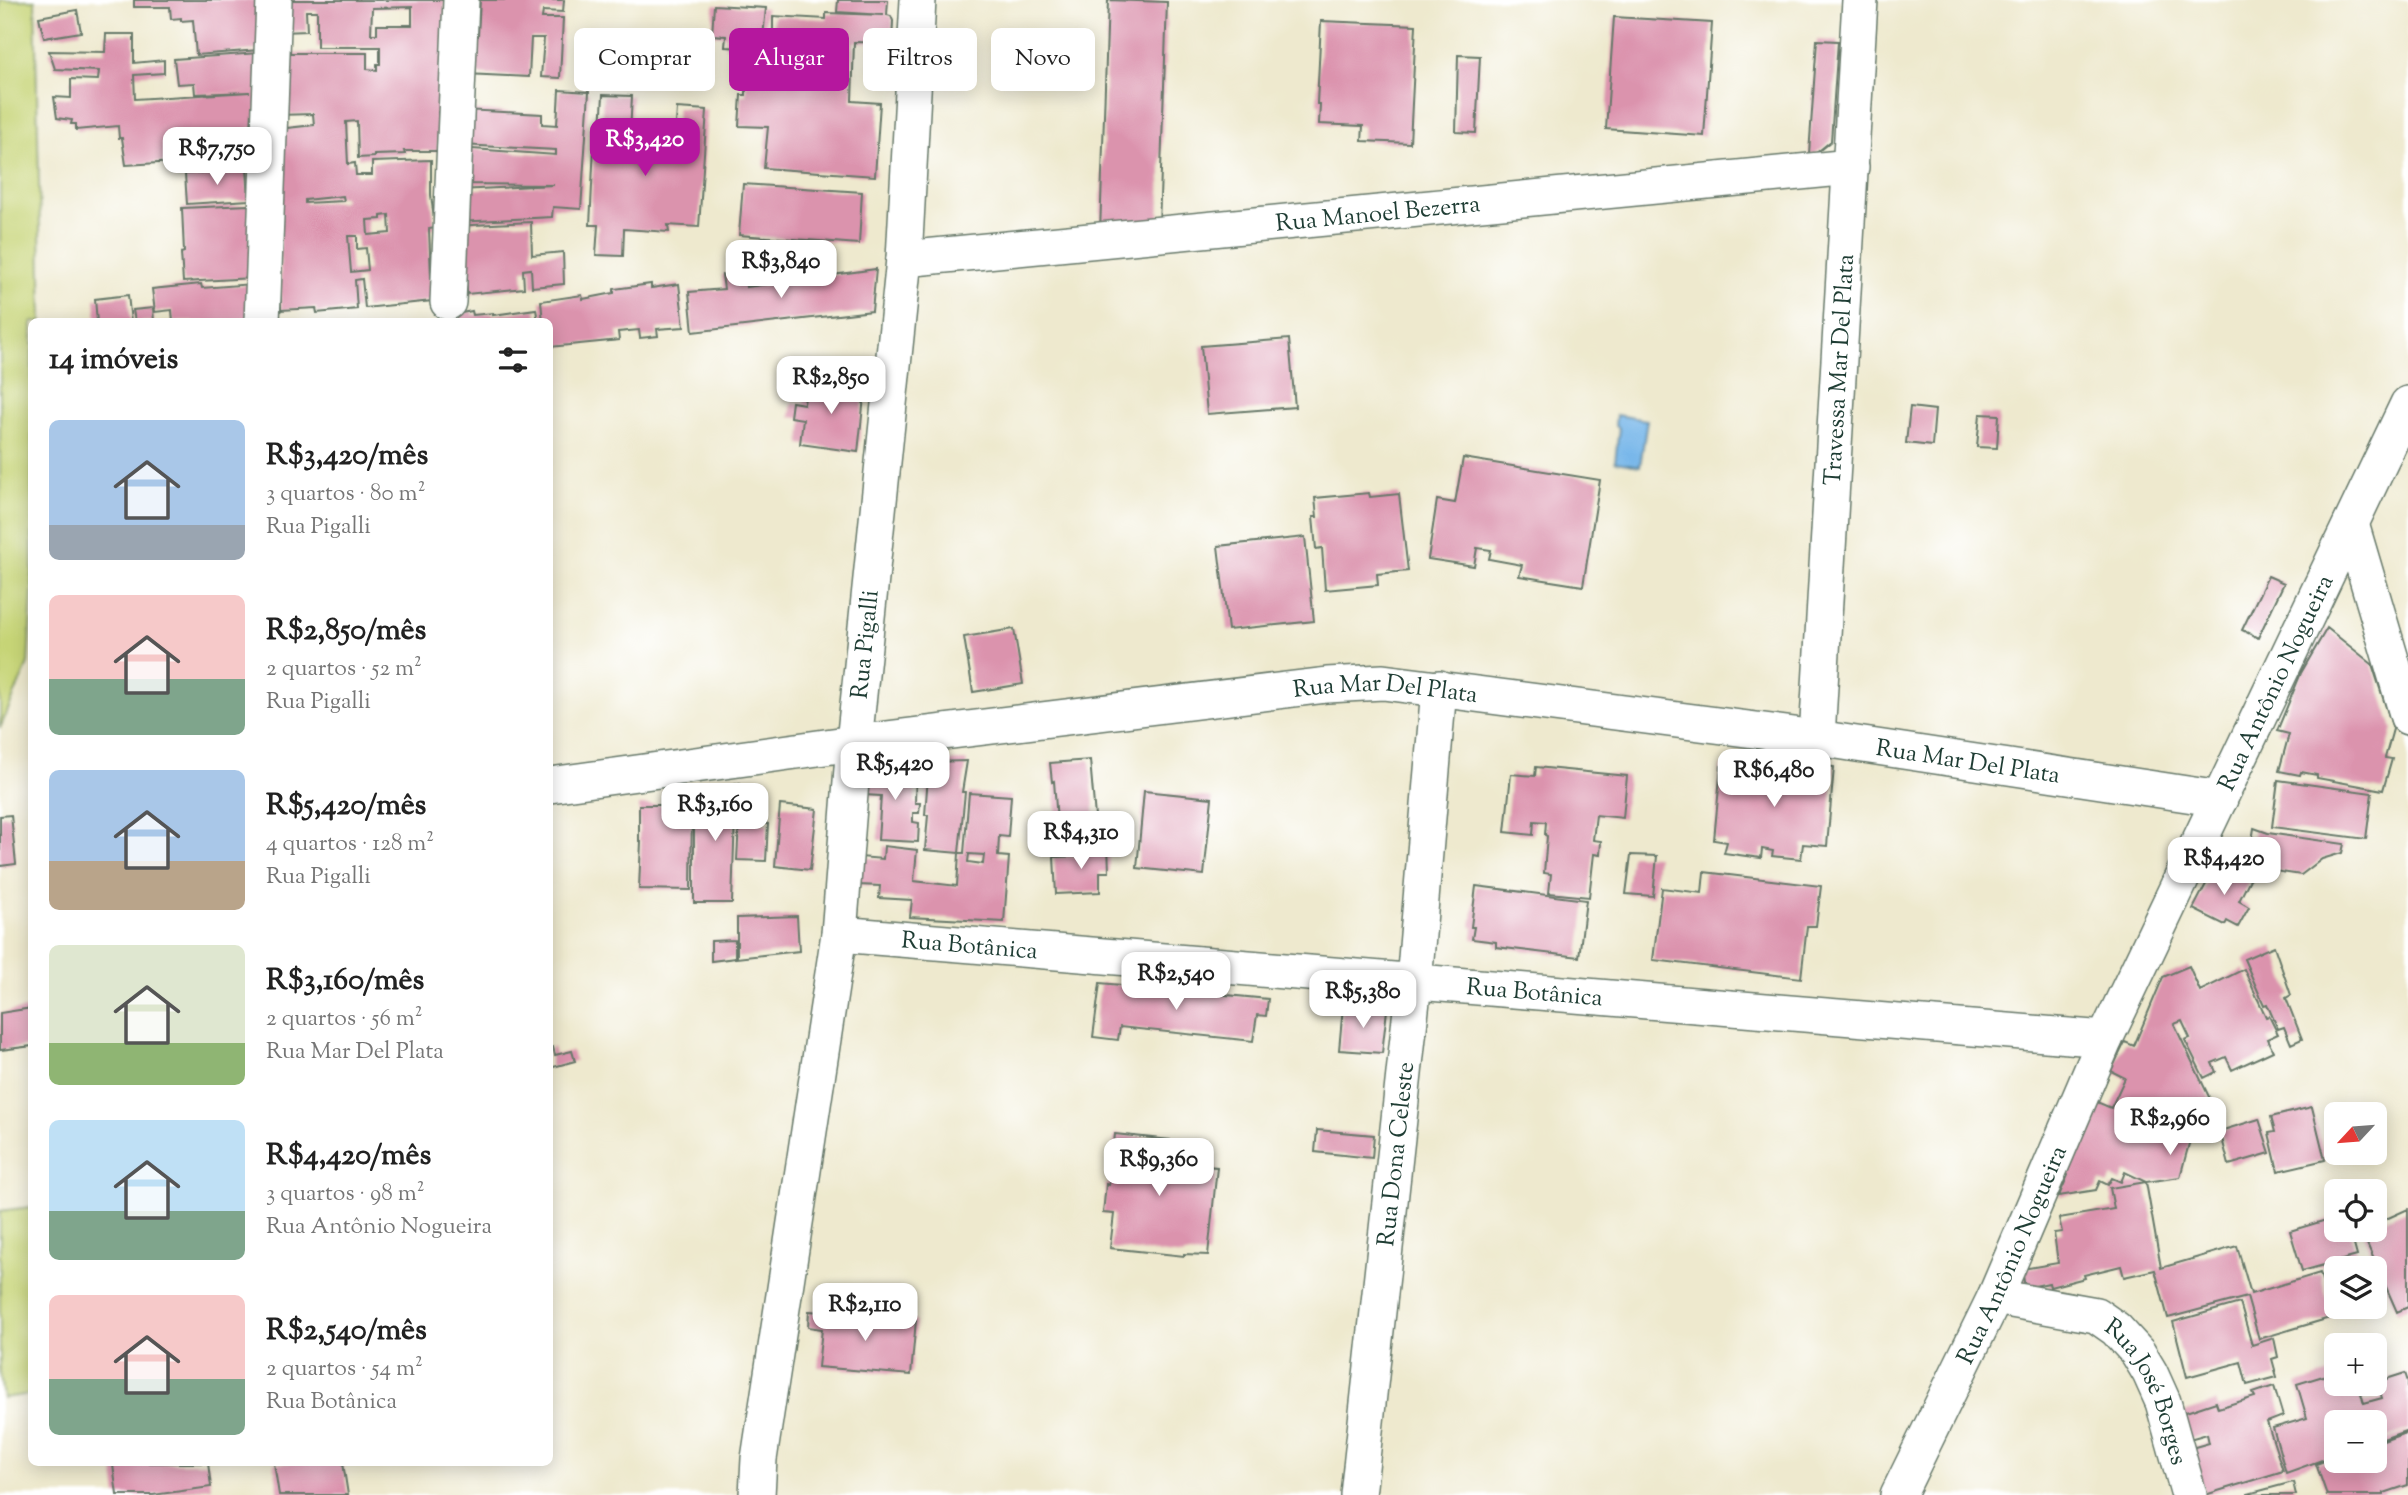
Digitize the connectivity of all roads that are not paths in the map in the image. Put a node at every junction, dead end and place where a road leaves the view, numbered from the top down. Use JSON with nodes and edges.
{"nodes":[{"id":1,"x":274,"y":0,"type":"edge"},
{"id":2,"x":461,"y":0,"type":"edge"},
{"id":3,"x":918,"y":0,"type":"edge"},
{"id":4,"x":1860,"y":0,"type":"edge"},
{"id":5,"x":1851,"y":167,"type":"junction"},
{"id":6,"x":904,"y":259,"type":"junction"},
{"id":7,"x":448,"y":302,"type":"dead end"},
{"id":8,"x":261,"y":318,"type":"edge"},
{"id":9,"x":2408,"y":404,"type":"edge"},
{"id":10,"x":2351,"y":524,"type":"junction"},
{"id":11,"x":1439,"y":688,"type":"junction"},
{"id":12,"x":2408,"y":717,"type":"edge"},
{"id":13,"x":1817,"y":738,"type":"junction"},
{"id":14,"x":854,"y":743,"type":"junction"},
{"id":15,"x":553,"y":785,"type":"edge"},
{"id":16,"x":2220,"y":799,"type":"junction"},
{"id":17,"x":839,"y":934,"type":"junction"},
{"id":18,"x":1414,"y":982,"type":"junction"},
{"id":19,"x":2105,"y":1039,"type":"junction"},
{"id":20,"x":1995,"y":1297,"type":"junction"},
{"id":21,"x":757,"y":1495,"type":"edge"},
{"id":22,"x":1358,"y":1495,"type":"edge"},
{"id":23,"x":1898,"y":1495,"type":"edge"},
{"id":24,"x":2189,"y":1495,"type":"edge"}],
"edges":[{"from":1,"to":8,"type":"street"},
{"from":2,"to":7,"type":"street"},
{"from":3,"to":6,"type":"street","name":"Rua Pigalli"},
{"from":4,"to":5,"type":"street","name":"Travessa Mar Del Plata"},
{"from":5,"to":6,"type":"street","name":"Rua Manoel Bezerra"},
{"from":5,"to":13,"type":"street","name":"Travessa Mar Del Plata"},
{"from":6,"to":14,"type":"street","name":"Rua Pigalli"},
{"from":9,"to":10,"type":"street","name":"Rua Antônio Nogueira"},
{"from":10,"to":12,"type":"street"},
{"from":10,"to":16,"type":"street","name":"Rua Antônio Nogueira"},
{"from":11,"to":13,"type":"street","name":"Rua Mar Del Plata"},
{"from":11,"to":14,"type":"street","name":"Rua Mar Del Plata"},
{"from":11,"to":18,"type":"street","name":"Rua Dona Celeste"},
{"from":13,"to":16,"type":"street","name":"Rua Mar Del Plata"},
{"from":14,"to":15,"type":"street","name":"Rua Mar Del Plata"},
{"from":14,"to":17,"type":"street","name":"Rua Pigalli"},
{"from":16,"to":19,"type":"street","name":"Rua Antônio Nogueira"},
{"from":17,"to":18,"type":"street","name":"Rua Botânica"},
{"from":17,"to":21,"type":"street","name":"Rua Pigalli"},
{"from":18,"to":19,"type":"street","name":"Rua Botânica"},
{"from":18,"to":22,"type":"street","name":"Rua Dona Celeste"},
{"from":19,"to":20,"type":"street","name":"Rua Antônio Nogueira"},
{"from":20,"to":23,"type":"street","name":"Rua Antônio Nogueira"},
{"from":20,"to":24,"type":"street","name":"Rua José Borges"}]}
